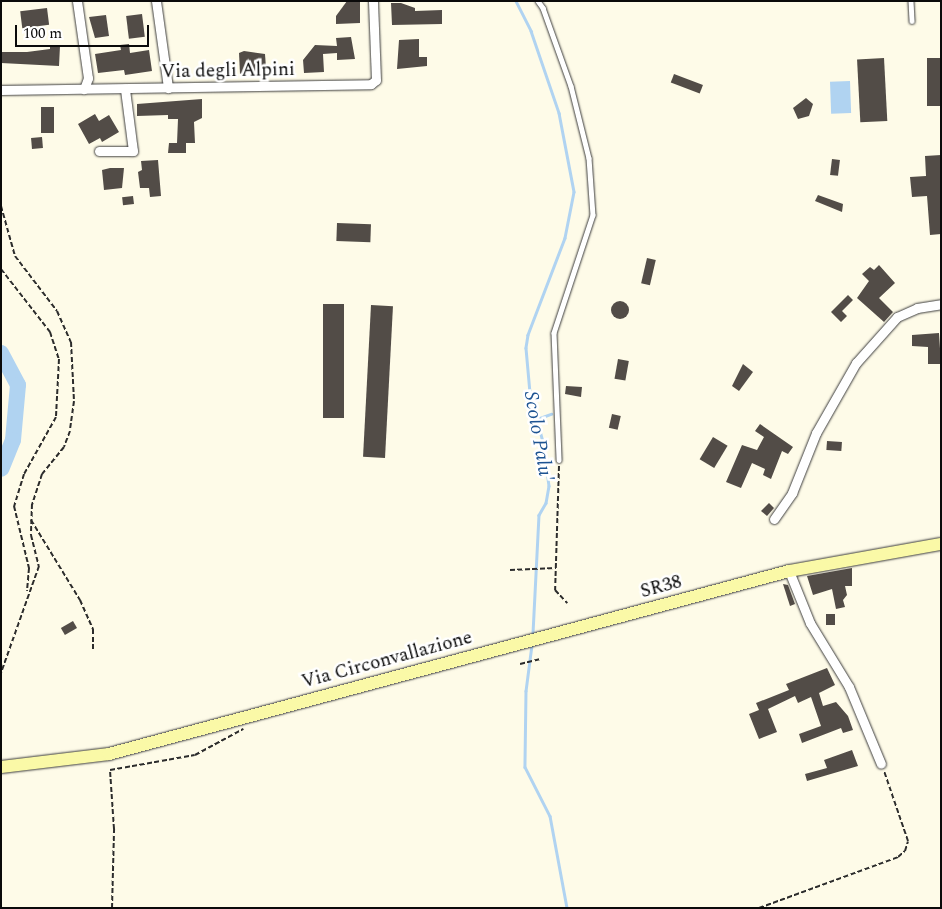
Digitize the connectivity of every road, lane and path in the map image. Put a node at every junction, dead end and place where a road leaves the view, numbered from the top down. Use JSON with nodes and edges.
{"nodes":[{"id":1,"x":77,"y":1,"type":"edge"},
{"id":2,"x":156,"y":1,"type":"edge"},
{"id":3,"x":373,"y":1,"type":"edge"},
{"id":4,"x":538,"y":1,"type":"edge"},
{"id":5,"x":911,"y":1,"type":"edge"},
{"id":6,"x":912,"y":21,"type":"dead end"},
{"id":7,"x":168,"y":88,"type":"junction"},
{"id":8,"x":84,"y":89,"type":"junction"},
{"id":9,"x":125,"y":89,"type":"junction"},
{"id":10,"x":1,"y":90,"type":"edge"},
{"id":11,"x":99,"y":151,"type":"dead end"},
{"id":12,"x":1,"y":206,"type":"edge"},
{"id":13,"x":1,"y":269,"type":"edge"},
{"id":14,"x":941,"y":304,"type":"edge"},
{"id":15,"x":559,"y":460,"type":"joint"},
{"id":16,"x":30,"y":518,"type":"junction"},
{"id":17,"x":774,"y":519,"type":"dead end"},
{"id":18,"x":941,"y":544,"type":"edge"},
{"id":19,"x":556,"y":568,"type":"junction"},
{"id":20,"x":510,"y":570,"type":"dead end"},
{"id":21,"x":789,"y":571,"type":"junction"},
{"id":22,"x":27,"y":594,"type":"junction"},
{"id":23,"x":567,"y":603,"type":"dead end"},
{"id":24,"x":542,"y":638,"type":"joint"},
{"id":25,"x":93,"y":650,"type":"dead end"},
{"id":26,"x":540,"y":659,"type":"dead end"},
{"id":27,"x":520,"y":664,"type":"dead end"},
{"id":28,"x":1,"y":673,"type":"edge"},
{"id":29,"x":242,"y":719,"type":"junction"},
{"id":30,"x":881,"y":764,"type":"joint"},
{"id":31,"x":1,"y":767,"type":"edge"},
{"id":32,"x":112,"y":908,"type":"edge"},
{"id":33,"x":759,"y":908,"type":"edge"}],
"edges":[{"from":1,"to":8,"type":"street"},
{"from":2,"to":7,"type":"street"},
{"from":3,"to":7,"type":"street","name":"Via degli Alpini"},
{"from":4,"to":15,"type":"lane"},
{"from":5,"to":6,"type":"lane"},
{"from":7,"to":9,"type":"street","name":"Via degli Alpini"},
{"from":8,"to":9,"type":"street","name":"Via degli Alpini"},
{"from":8,"to":10,"type":"street","name":"Via degli Alpini"},
{"from":9,"to":11,"type":"street"},
{"from":12,"to":16,"type":"path"},
{"from":13,"to":22,"type":"path"},
{"from":14,"to":17,"type":"street"},
{"from":15,"to":19,"type":"path"},
{"from":16,"to":22,"type":"path"},
{"from":16,"to":25,"type":"path"},
{"from":18,"to":21,"type":"main road"},
{"from":19,"to":20,"type":"path"},
{"from":19,"to":23,"type":"path"},
{"from":21,"to":24,"type":"main road","name":"SR38"},
{"from":21,"to":30,"type":"street"},
{"from":22,"to":28,"type":"path"},
{"from":24,"to":29,"type":"main road","name":"Via Circonvallazione"},
{"from":26,"to":27,"type":"path"},
{"from":29,"to":31,"type":"main road","name":"Via Circonvallazione"},
{"from":29,"to":32,"type":"path"},
{"from":30,"to":33,"type":"path"}]}
